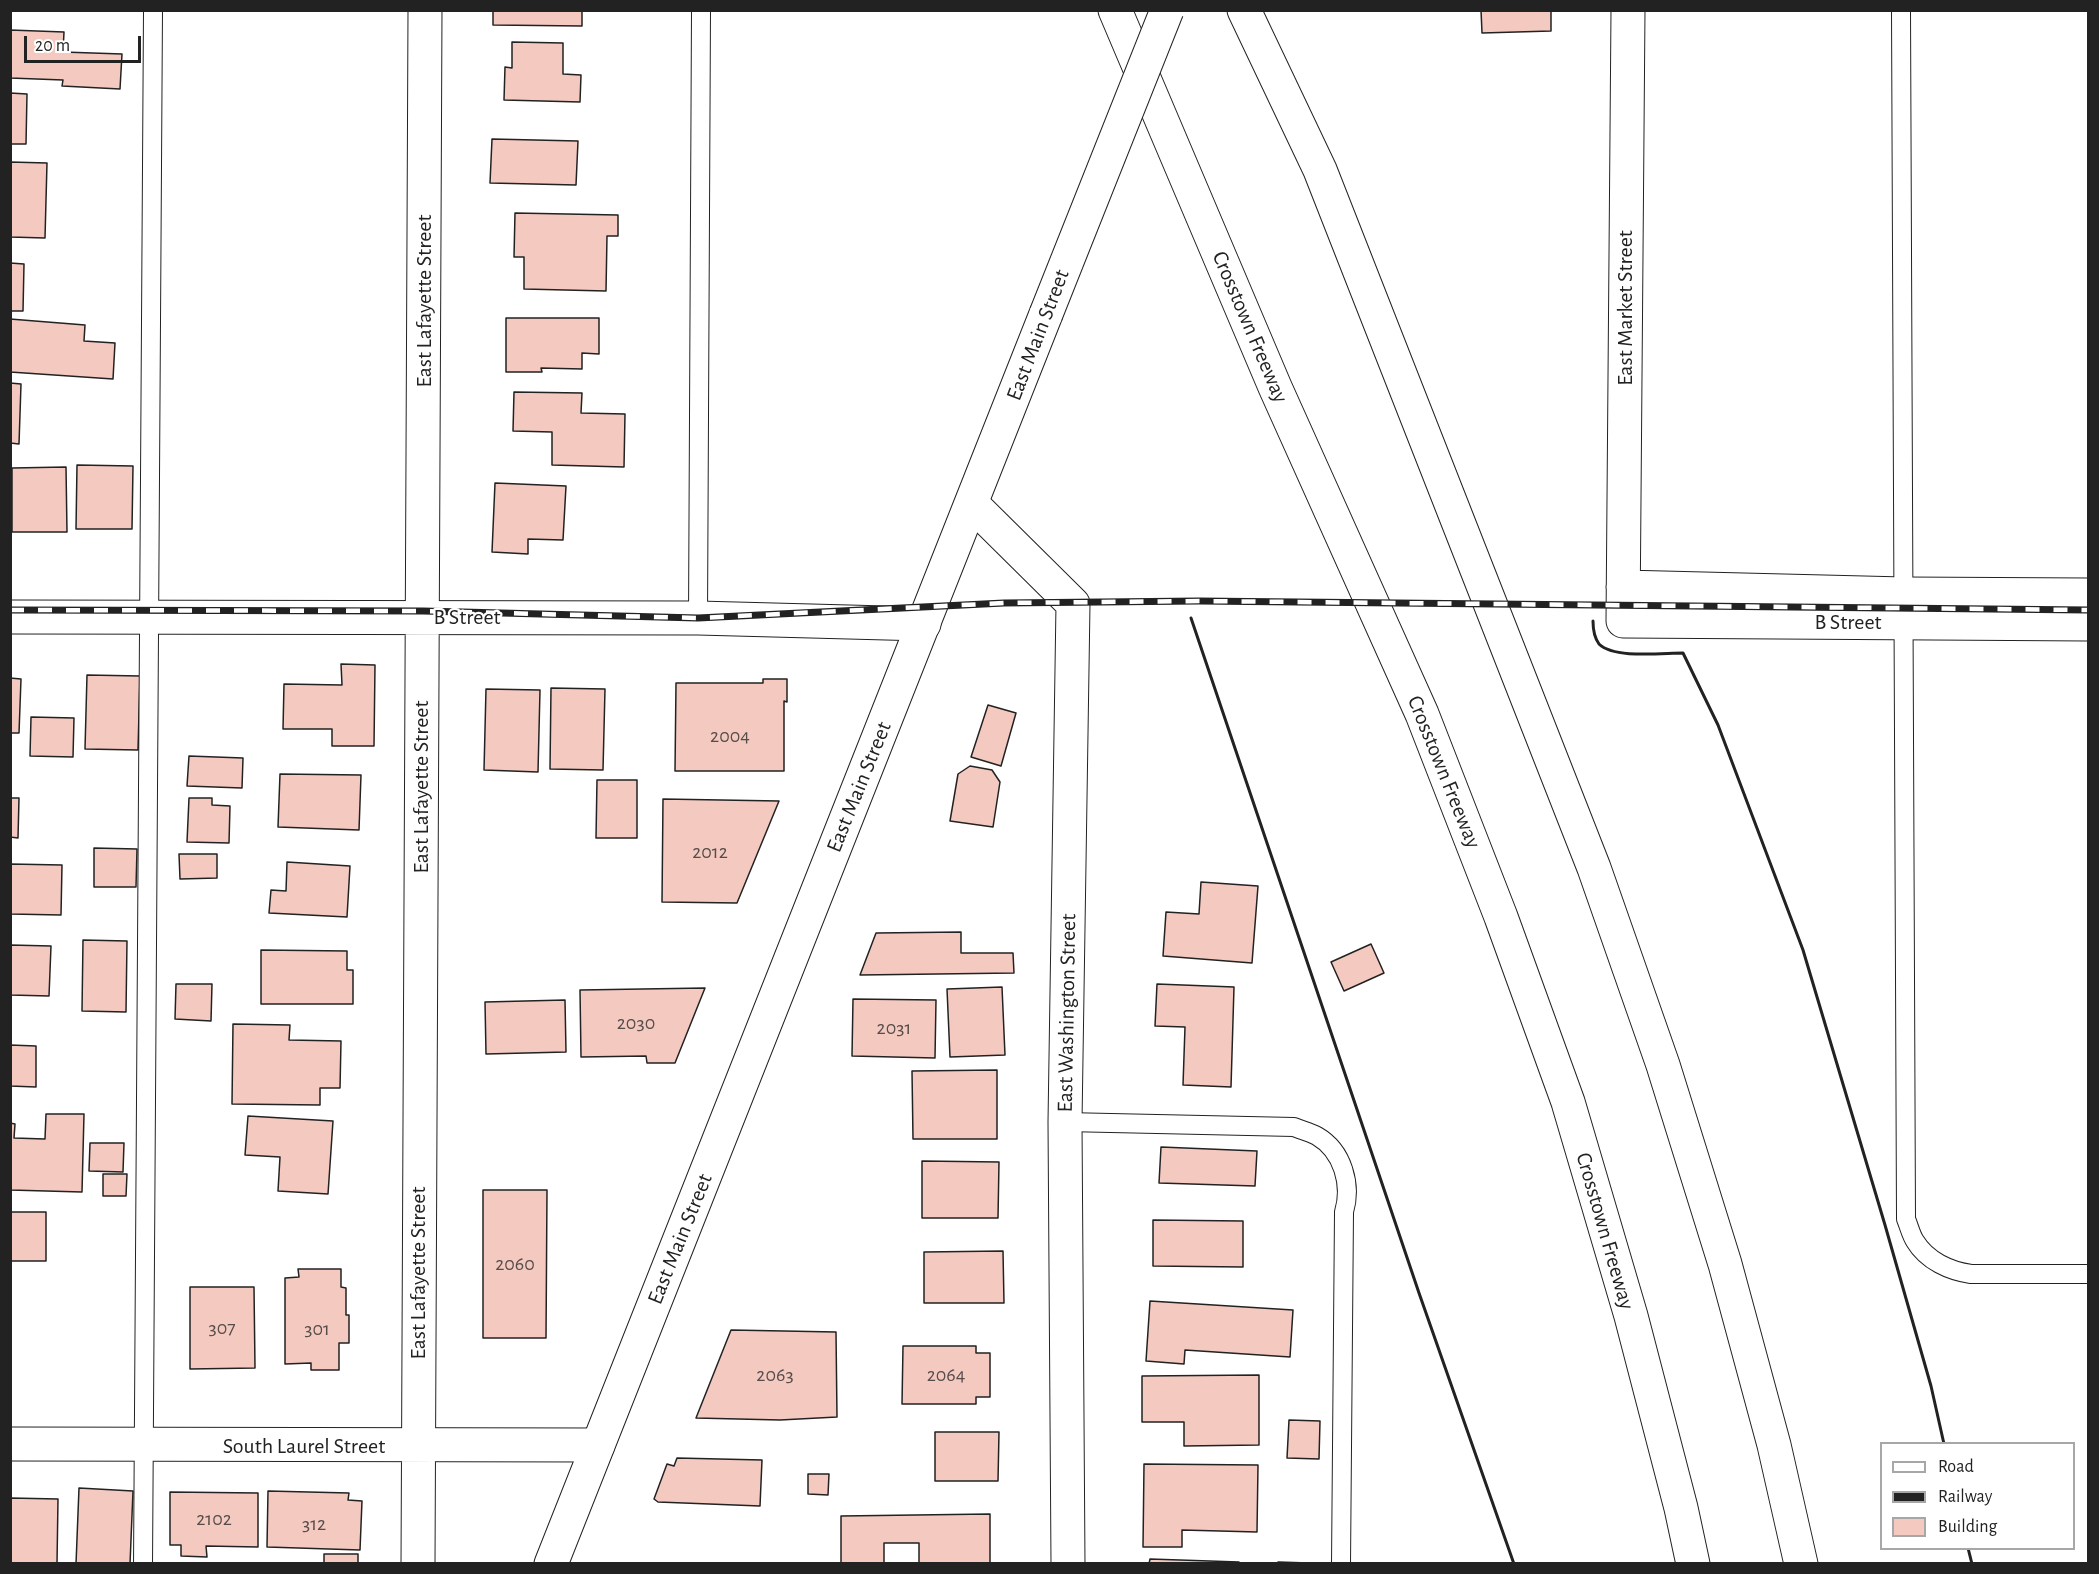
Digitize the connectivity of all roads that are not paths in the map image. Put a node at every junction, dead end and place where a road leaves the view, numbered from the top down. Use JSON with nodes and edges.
{"nodes":[{"id":1,"x":153,"y":10,"type":"edge"},
{"id":2,"x":425,"y":10,"type":"edge"},
{"id":3,"x":701,"y":10,"type":"edge"},
{"id":4,"x":1114,"y":10,"type":"edge"},
{"id":5,"x":1167,"y":10,"type":"edge"},
{"id":6,"x":1244,"y":10,"type":"edge"},
{"id":7,"x":1628,"y":10,"type":"edge"},
{"id":8,"x":1901,"y":10,"type":"edge"},
{"id":9,"x":972,"y":504,"type":"junction"},
{"id":10,"x":2088,"y":595,"type":"edge"},
{"id":11,"x":1623,"y":605,"type":"joint"},
{"id":12,"x":1904,"y":608,"type":"junction"},
{"id":13,"x":10,"y":617,"type":"edge"},
{"id":14,"x":149,"y":617,"type":"junction"},
{"id":15,"x":423,"y":617,"type":"junction"},
{"id":16,"x":698,"y":618,"type":"junction"},
{"id":17,"x":924,"y":624,"type":"junction"},
{"id":18,"x":2088,"y":624,"type":"edge"},
{"id":19,"x":1065,"y":1122,"type":"junction"},
{"id":20,"x":2088,"y":1274,"type":"edge"},
{"id":21,"x":10,"y":1444,"type":"edge"},
{"id":22,"x":144,"y":1445,"type":"junction"},
{"id":23,"x":598,"y":1445,"type":"junction"},
{"id":24,"x":417,"y":1446,"type":"junction"},
{"id":25,"x":143,"y":1563,"type":"edge"},
{"id":26,"x":418,"y":1563,"type":"edge"},
{"id":27,"x":551,"y":1563,"type":"edge"},
{"id":28,"x":1068,"y":1563,"type":"edge"},
{"id":29,"x":1341,"y":1563,"type":"edge"},
{"id":30,"x":1693,"y":1563,"type":"edge"},
{"id":31,"x":1801,"y":1563,"type":"edge"}],
"edges":[{"from":1,"to":14,"type":"lane"},
{"from":2,"to":15,"type":"main road","name":"East Lafayette Street"},
{"from":3,"to":16,"type":"lane"},
{"from":4,"to":30,"type":"main road","name":"Crosstown Freeway"},
{"from":5,"to":9,"type":"main road","name":"East Main Street","bridge":true},
{"from":6,"to":31,"type":"main road"},
{"from":7,"to":11,"type":"main road","name":"East Market Street"},
{"from":8,"to":12,"type":"lane"},
{"from":9,"to":17,"type":"main road","name":"East Main Street"},
{"from":9,"to":19,"type":"main road","name":"East Washington Street"},
{"from":10,"to":12,"type":"main road"},
{"from":11,"to":12,"type":"main road","name":"B Street"},
{"from":12,"to":18,"type":"main road","name":"B Street"},
{"from":12,"to":20,"type":"lane"},
{"from":13,"to":14,"type":"main road","name":"B Street"},
{"from":14,"to":15,"type":"main road","name":"B Street"},
{"from":14,"to":22,"type":"lane"},
{"from":15,"to":16,"type":"main road","name":"B Street"},
{"from":15,"to":24,"type":"main road","name":"East Lafayette Street"},
{"from":16,"to":17,"type":"main road","name":"B Street"},
{"from":17,"to":23,"type":"main road","name":"East Main Street"},
{"from":19,"to":28,"type":"main road","name":"East Washington Street"},
{"from":19,"to":29,"type":"lane"},
{"from":21,"to":22,"type":"main road","name":"South Laurel Street"},
{"from":22,"to":24,"type":"main road","name":"South Laurel Street"},
{"from":22,"to":25,"type":"lane"},
{"from":23,"to":24,"type":"main road","name":"South Laurel Street"},
{"from":23,"to":27,"type":"main road","name":"East Main Street"},
{"from":24,"to":26,"type":"main road","name":"East Lafayette Street"}]}
